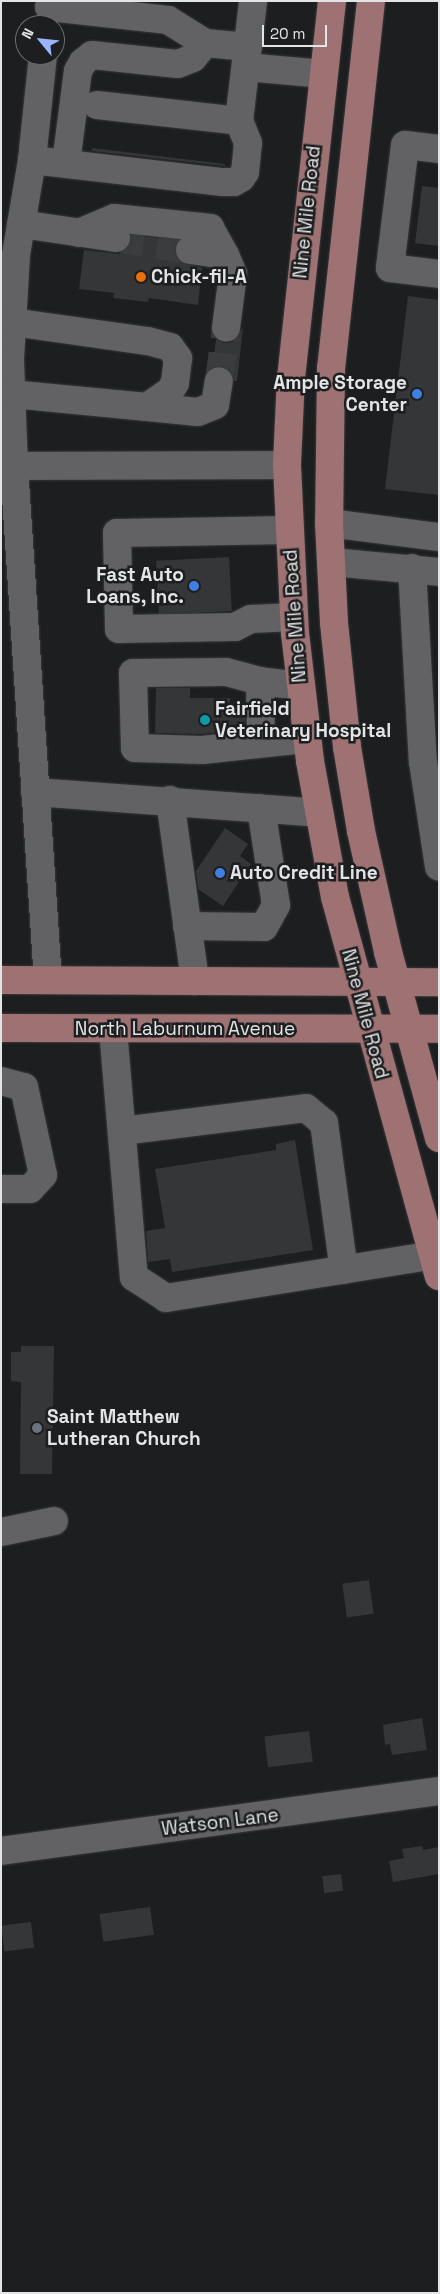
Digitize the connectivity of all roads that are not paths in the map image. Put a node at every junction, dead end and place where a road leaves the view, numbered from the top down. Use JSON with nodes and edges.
{"nodes":[{"id":1,"x":253,"y":1,"type":"edge"},
{"id":2,"x":332,"y":1,"type":"edge"},
{"id":3,"x":371,"y":1,"type":"edge"},
{"id":4,"x":169,"y":10,"type":"edge"},
{"id":5,"x":48,"y":11,"type":"edge"},
{"id":6,"x":205,"y":43,"type":"junction"},
{"id":7,"x":247,"y":57,"type":"junction"},
{"id":8,"x":42,"y":65,"type":"edge"},
{"id":9,"x":324,"y":74,"type":"junction"},
{"id":10,"x":97,"y":105,"type":"dead end"},
{"id":11,"x":239,"y":121,"type":"junction"},
{"id":12,"x":439,"y":149,"type":"edge"},
{"id":13,"x":32,"y":160,"type":"junction"},
{"id":14,"x":66,"y":163,"type":"junction"},
{"id":15,"x":21,"y":224,"type":"junction"},
{"id":16,"x":79,"y":233,"type":"junction"},
{"id":17,"x":116,"y":238,"type":"tunnel mouth"},
{"id":18,"x":190,"y":250,"type":"tunnel mouth"},
{"id":19,"x":226,"y":255,"type":"junction"},
{"id":20,"x":439,"y":274,"type":"edge"},
{"id":21,"x":12,"y":322,"type":"junction"},
{"id":22,"x":226,"y":328,"type":"tunnel mouth"},
{"id":23,"x":219,"y":381,"type":"tunnel mouth"},
{"id":24,"x":13,"y":394,"type":"junction"},
{"id":25,"x":147,"y":407,"type":"junction"},
{"id":26,"x":287,"y":465,"type":"junction"},
{"id":27,"x":14,"y":466,"type":"junction"},
{"id":28,"x":329,"y":523,"type":"junction"},
{"id":29,"x":289,"y":530,"type":"junction"},
{"id":30,"x":439,"y":537,"type":"edge"},
{"id":31,"x":332,"y":562,"type":"junction"},
{"id":32,"x":412,"y":568,"type":"junction"},
{"id":33,"x":439,"y":572,"type":"edge"},
{"id":34,"x":294,"y":617,"type":"junction"},
{"id":35,"x":260,"y":682,"type":"junction"},
{"id":36,"x":300,"y":686,"type":"junction"},
{"id":37,"x":307,"y":739,"type":"junction"},
{"id":38,"x":261,"y":743,"type":"junction"},
{"id":39,"x":431,"y":762,"type":"edge"},
{"id":40,"x":35,"y":792,"type":"junction"},
{"id":41,"x":170,"y":800,"type":"junction"},
{"id":42,"x":261,"y":808,"type":"junction"},
{"id":43,"x":318,"y":814,"type":"junction"},
{"id":44,"x":437,"y":855,"type":"edge"},
{"id":45,"x":187,"y":926,"type":"junction"},
{"id":46,"x":1,"y":980,"type":"edge"},
{"id":47,"x":48,"y":980,"type":"junction"},
{"id":48,"x":195,"y":981,"type":"junction"},
{"id":49,"x":356,"y":982,"type":"junction"},
{"id":50,"x":396,"y":982,"type":"junction"},
{"id":51,"x":439,"y":982,"type":"edge"},
{"id":52,"x":1,"y":1028,"type":"edge"},
{"id":53,"x":113,"y":1028,"type":"junction"},
{"id":54,"x":408,"y":1028,"type":"junction"},
{"id":55,"x":370,"y":1029,"type":"junction"},
{"id":56,"x":439,"y":1029,"type":"edge"},
{"id":57,"x":1,"y":1081,"type":"edge"},
{"id":58,"x":122,"y":1131,"type":"junction"},
{"id":59,"x":439,"y":1138,"type":"edge"},
{"id":60,"x":1,"y":1189,"type":"edge"},
{"id":61,"x":436,"y":1265,"type":"edge"},
{"id":62,"x":344,"y":1270,"type":"junction"},
{"id":63,"x":54,"y":1521,"type":"dead end"},
{"id":64,"x":1,"y":1532,"type":"edge"},
{"id":65,"x":439,"y":1791,"type":"edge"},
{"id":66,"x":1,"y":1851,"type":"edge"}],
"edges":[{"from":1,"to":7,"type":"street"},
{"from":2,"to":9,"type":"main road","name":"Nine Mile Road"},
{"from":3,"to":28,"type":"main road","name":"Nine Mile Road"},
{"from":4,"to":5,"type":"street"},
{"from":4,"to":6,"type":"street"},
{"from":6,"to":7,"type":"street"},
{"from":6,"to":14,"type":"street"},
{"from":7,"to":9,"type":"street"},
{"from":7,"to":11,"type":"street"},
{"from":8,"to":13,"type":"street"},
{"from":9,"to":26,"type":"main road","name":"Nine Mile Road"},
{"from":10,"to":11,"type":"street"},
{"from":11,"to":14,"type":"street"},
{"from":12,"to":20,"type":"street"},
{"from":13,"to":14,"type":"street"},
{"from":13,"to":15,"type":"street"},
{"from":15,"to":16,"type":"street"},
{"from":15,"to":21,"type":"street"},
{"from":16,"to":17,"type":"street"},
{"from":16,"to":19,"type":"street"},
{"from":18,"to":19,"type":"street"},
{"from":19,"to":22,"type":"street"},
{"from":21,"to":24,"type":"street"},
{"from":21,"to":25,"type":"street"},
{"from":23,"to":25,"type":"street"},
{"from":24,"to":25,"type":"street"},
{"from":24,"to":27,"type":"street"},
{"from":26,"to":27,"type":"street"},
{"from":26,"to":29,"type":"main road","name":"Nine Mile Road"},
{"from":27,"to":40,"type":"street"},
{"from":28,"to":30,"type":"street"},
{"from":28,"to":31,"type":"main road","name":"Nine Mile Road"},
{"from":29,"to":34,"type":"main road","name":"Nine Mile Road"},
{"from":29,"to":34,"type":"street"},
{"from":31,"to":32,"type":"street"},
{"from":31,"to":50,"type":"main road","name":"Nine Mile Road"},
{"from":32,"to":33,"type":"street"},
{"from":32,"to":39,"type":"street"},
{"from":34,"to":36,"type":"main road","name":"Nine Mile Road"},
{"from":35,"to":36,"type":"street"},
{"from":35,"to":38,"type":"street"},
{"from":35,"to":38,"type":"street"},
{"from":36,"to":37,"type":"main road","name":"Nine Mile Road"},
{"from":37,"to":38,"type":"street"},
{"from":37,"to":43,"type":"main road","name":"Nine Mile Road"},
{"from":39,"to":44,"type":"street"},
{"from":40,"to":41,"type":"street"},
{"from":40,"to":47,"type":"street"},
{"from":41,"to":42,"type":"street"},
{"from":41,"to":45,"type":"street"},
{"from":42,"to":43,"type":"street"},
{"from":42,"to":45,"type":"street"},
{"from":43,"to":49,"type":"main road","name":"Nine Mile Road"},
{"from":45,"to":48,"type":"street"},
{"from":46,"to":47,"type":"main road"},
{"from":47,"to":48,"type":"main road"},
{"from":48,"to":49,"type":"main road"},
{"from":49,"to":50,"type":"main road"},
{"from":49,"to":55,"type":"main road","name":"Nine Mile Road"},
{"from":50,"to":51,"type":"main road"},
{"from":50,"to":54,"type":"main road","name":"Nine Mile Road"},
{"from":52,"to":53,"type":"main road","name":"North Laburnum Avenue"},
{"from":53,"to":55,"type":"main road","name":"North Laburnum Avenue"},
{"from":53,"to":58,"type":"street"},
{"from":54,"to":55,"type":"main road","name":"North Laburnum Avenue"},
{"from":54,"to":56,"type":"main road","name":"North Laburnum Avenue"},
{"from":54,"to":59,"type":"main road","name":"Nine Mile Road"},
{"from":55,"to":61,"type":"main road","name":"Nine Mile Road"},
{"from":57,"to":60,"type":"street"},
{"from":58,"to":62,"type":"street"},
{"from":58,"to":62,"type":"street"},
{"from":61,"to":62,"type":"street"},
{"from":63,"to":64,"type":"street"},
{"from":65,"to":66,"type":"street","name":"Watson Lane"}]}
